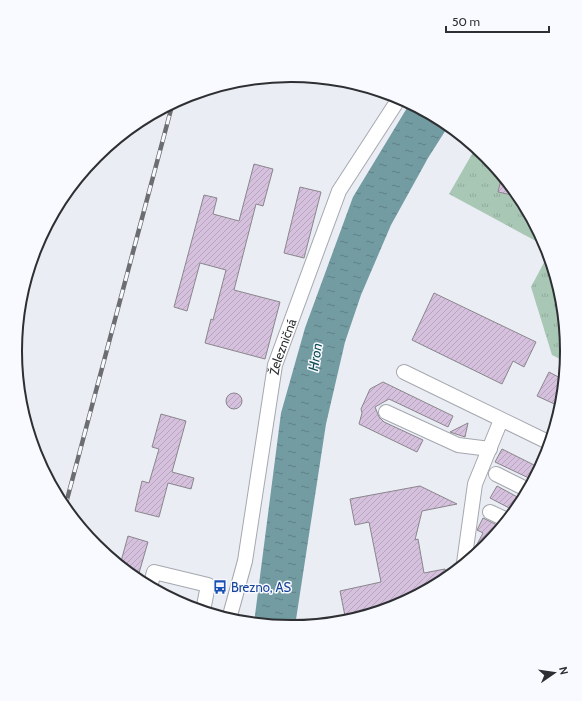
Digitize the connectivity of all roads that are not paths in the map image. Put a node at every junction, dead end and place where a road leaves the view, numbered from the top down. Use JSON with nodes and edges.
{"nodes":[{"id":1,"x":396,"y":103,"type":"edge"},
{"id":2,"x":404,"y":372,"type":"dead end"},
{"id":3,"x":386,"y":412,"type":"dead end"},
{"id":4,"x":501,"y":420,"type":"junction"},
{"id":5,"x":544,"y":441,"type":"edge"},
{"id":6,"x":490,"y":449,"type":"junction"},
{"id":7,"x":496,"y":474,"type":"dead end"},
{"id":8,"x":523,"y":487,"type":"edge"},
{"id":9,"x":490,"y":512,"type":"dead end"},
{"id":10,"x":501,"y":517,"type":"edge"},
{"id":11,"x":465,"y":555,"type":"edge"},
{"id":12,"x":152,"y":580,"type":"edge"},
{"id":13,"x":204,"y":604,"type":"edge"},
{"id":14,"x":231,"y":612,"type":"edge"}],
"edges":[{"from":1,"to":14,"type":"street","name":"Železničná"},
{"from":2,"to":4,"type":"street"},
{"from":3,"to":6,"type":"street"},
{"from":4,"to":5,"type":"street"},
{"from":4,"to":6,"type":"street"},
{"from":6,"to":11,"type":"street"},
{"from":7,"to":8,"type":"street"},
{"from":9,"to":10,"type":"street"},
{"from":12,"to":13,"type":"street"}]}
